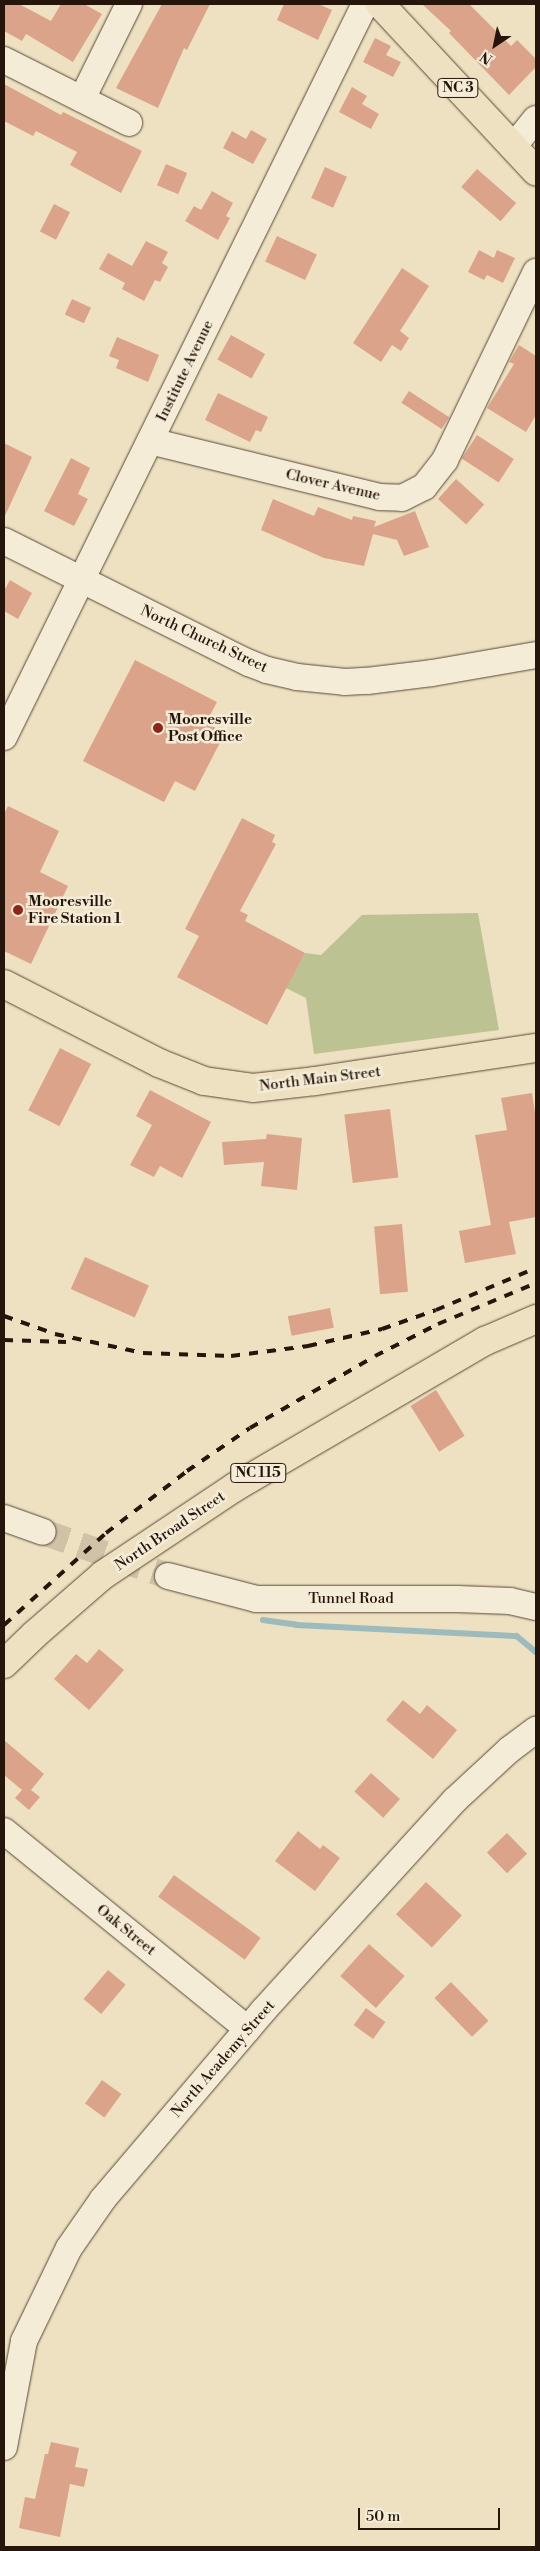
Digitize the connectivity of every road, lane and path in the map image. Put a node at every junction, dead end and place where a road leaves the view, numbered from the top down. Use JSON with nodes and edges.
{"nodes":[{"id":1,"x":129,"y":4,"type":"edge"},
{"id":2,"x":365,"y":4,"type":"edge"},
{"id":3,"x":380,"y":4,"type":"edge"},
{"id":4,"x":4,"y":60,"type":"edge"},
{"id":5,"x":82,"y":99,"type":"junction"},
{"id":6,"x":536,"y":120,"type":"edge"},
{"id":7,"x":130,"y":123,"type":"dead end"},
{"id":8,"x":513,"y":146,"type":"junction"},
{"id":9,"x":536,"y":171,"type":"edge"},
{"id":10,"x":536,"y":272,"type":"edge"},
{"id":11,"x":150,"y":441,"type":"junction"},
{"id":12,"x":4,"y":541,"type":"edge"},
{"id":13,"x":82,"y":580,"type":"junction"},
{"id":14,"x":536,"y":655,"type":"edge"},
{"id":15,"x":4,"y":737,"type":"edge"},
{"id":16,"x":4,"y":984,"type":"edge"},
{"id":17,"x":536,"y":1048,"type":"edge"},
{"id":18,"x":536,"y":1319,"type":"edge"},
{"id":19,"x":4,"y":1518,"type":"edge"},
{"id":20,"x":42,"y":1532,"type":"tunnel mouth"},
{"id":21,"x":168,"y":1576,"type":"tunnel mouth"},
{"id":22,"x":536,"y":1607,"type":"edge"},
{"id":23,"x":4,"y":1664,"type":"edge"},
{"id":24,"x":536,"y":1730,"type":"edge"},
{"id":25,"x":4,"y":1831,"type":"edge"},
{"id":26,"x":248,"y":2029,"type":"junction"},
{"id":27,"x":4,"y":2447,"type":"edge"}],
"edges":[{"from":1,"to":5,"type":"street"},
{"from":2,"to":11,"type":"street","name":"Institute Avenue"},
{"from":3,"to":8,"type":"main road","number":"NC 3"},
{"from":4,"to":5,"type":"street"},
{"from":5,"to":7,"type":"street"},
{"from":6,"to":8,"type":"street"},
{"from":8,"to":9,"type":"main road","number":"NC 3"},
{"from":10,"to":11,"type":"street","name":"Clover Avenue"},
{"from":11,"to":13,"type":"street","name":"Institute Avenue"},
{"from":12,"to":13,"type":"street","name":"North Church Street"},
{"from":13,"to":14,"type":"street","name":"North Church Street"},
{"from":13,"to":15,"type":"street","name":"Institute Avenue"},
{"from":16,"to":17,"type":"main road","name":"North Main Street"},
{"from":18,"to":23,"type":"main road","name":"North Broad Street","number":"NC 115"},
{"from":19,"to":20,"type":"street"},
{"from":21,"to":22,"type":"street","name":"Tunnel Road"},
{"from":24,"to":26,"type":"street","name":"North Academy Street"},
{"from":25,"to":26,"type":"street","name":"Oak Street"},
{"from":26,"to":27,"type":"street","name":"North Academy Street"}]}
